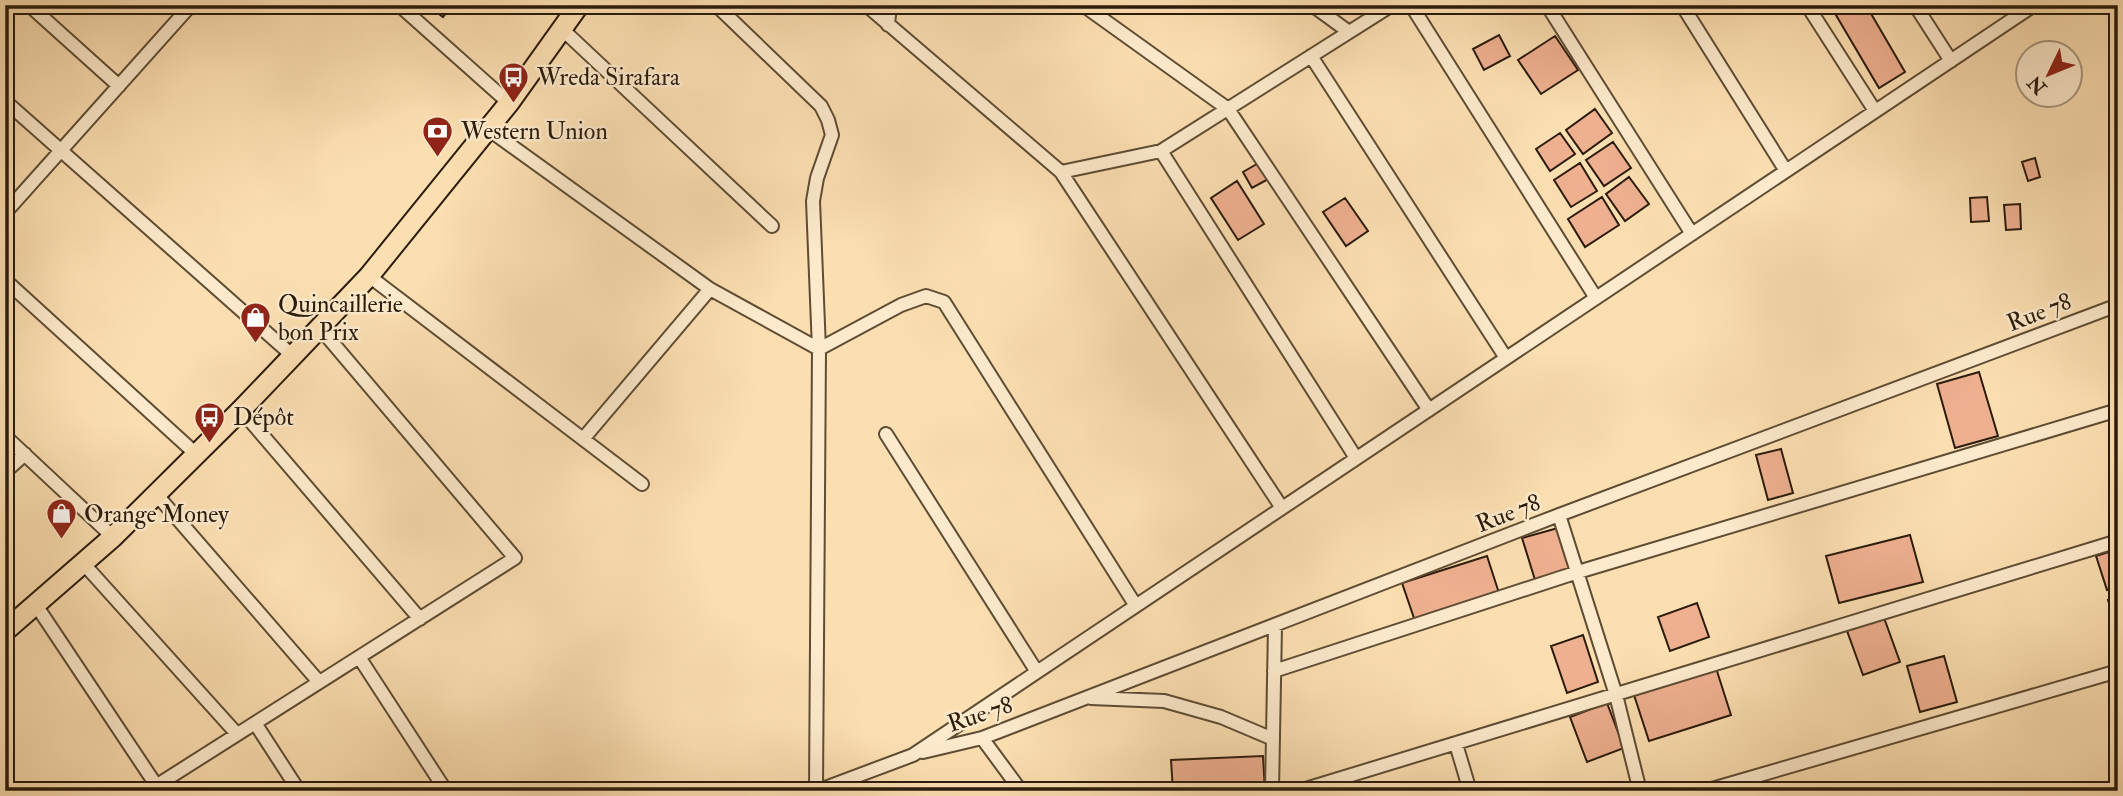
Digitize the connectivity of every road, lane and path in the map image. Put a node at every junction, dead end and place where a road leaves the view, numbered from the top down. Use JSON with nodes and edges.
{"nodes":[{"id":1,"x":29,"y":5,"type":"edge"},
{"id":2,"x":191,"y":5,"type":"edge"},
{"id":3,"x":400,"y":5,"type":"edge"},
{"id":4,"x":579,"y":5,"type":"edge"},
{"id":5,"x":716,"y":5,"type":"edge"},
{"id":6,"x":866,"y":5,"type":"edge"},
{"id":7,"x":890,"y":5,"type":"edge"},
{"id":8,"x":1083,"y":5,"type":"edge"},
{"id":9,"x":1312,"y":5,"type":"edge"},
{"id":10,"x":1392,"y":5,"type":"edge"},
{"id":11,"x":1411,"y":5,"type":"edge"},
{"id":12,"x":1548,"y":5,"type":"edge"},
{"id":13,"x":1682,"y":5,"type":"edge"},
{"id":14,"x":1807,"y":5,"type":"edge"},
{"id":15,"x":1915,"y":5,"type":"edge"},
{"id":16,"x":2026,"y":7,"type":"edge"},
{"id":17,"x":888,"y":25,"type":"junction"},
{"id":18,"x":562,"y":29,"type":"junction"},
{"id":19,"x":1349,"y":32,"type":"junction"},
{"id":20,"x":1311,"y":56,"type":"junction"},
{"id":21,"x":1951,"y":61,"type":"junction"},
{"id":22,"x":120,"y":86,"type":"junction"},
{"id":23,"x":5,"y":101,"type":"edge"},
{"id":24,"x":509,"y":103,"type":"junction"},
{"id":25,"x":1228,"y":109,"type":"junction"},
{"id":26,"x":1875,"y":111,"type":"junction"},
{"id":27,"x":488,"y":129,"type":"junction"},
{"id":28,"x":61,"y":151,"type":"junction"},
{"id":29,"x":1161,"y":151,"type":"junction"},
{"id":30,"x":1786,"y":171,"type":"junction"},
{"id":31,"x":1061,"y":172,"type":"junction"},
{"id":32,"x":5,"y":213,"type":"edge"},
{"id":33,"x":772,"y":226,"type":"dead end"},
{"id":34,"x":1692,"y":234,"type":"junction"},
{"id":35,"x":369,"y":276,"type":"junction"},
{"id":36,"x":5,"y":280,"type":"edge"},
{"id":37,"x":710,"y":289,"type":"junction"},
{"id":38,"x":1596,"y":298,"type":"junction"},
{"id":39,"x":2118,"y":305,"type":"edge"},
{"id":40,"x":320,"y":328,"type":"junction"},
{"id":41,"x":819,"y":349,"type":"junction"},
{"id":42,"x":293,"y":356,"type":"junction"},
{"id":43,"x":1506,"y":358,"type":"junction"},
{"id":44,"x":240,"y":410,"type":"junction"},
{"id":45,"x":1429,"y":410,"type":"junction"},
{"id":46,"x":2118,"y":410,"type":"edge"},
{"id":47,"x":886,"y":434,"type":"dead end"},
{"id":48,"x":5,"y":436,"type":"edge"},
{"id":49,"x":583,"y":439,"type":"junction"},
{"id":50,"x":25,"y":454,"type":"junction"},
{"id":51,"x":196,"y":454,"type":"junction"},
{"id":52,"x":1356,"y":458,"type":"junction"},
{"id":53,"x":5,"y":472,"type":"edge"},
{"id":54,"x":642,"y":484,"type":"dead end"},
{"id":55,"x":156,"y":494,"type":"junction"},
{"id":56,"x":1282,"y":508,"type":"junction"},
{"id":57,"x":1559,"y":515,"type":"junction"},
{"id":58,"x":113,"y":537,"type":"junction"},
{"id":59,"x":2118,"y":541,"type":"edge"},
{"id":60,"x":83,"y":564,"type":"junction"},
{"id":61,"x":1578,"y":572,"type":"junction"},
{"id":62,"x":36,"y":605,"type":"junction"},
{"id":63,"x":1136,"y":606,"type":"junction"},
{"id":64,"x":419,"y":619,"type":"junction"},
{"id":65,"x":1275,"y":626,"type":"junction"},
{"id":66,"x":5,"y":631,"type":"edge"},
{"id":67,"x":359,"y":657,"type":"junction"},
{"id":68,"x":1274,"y":671,"type":"junction"},
{"id":69,"x":2118,"y":671,"type":"edge"},
{"id":70,"x":1037,"y":672,"type":"junction"},
{"id":71,"x":319,"y":682,"type":"junction"},
{"id":72,"x":1616,"y":695,"type":"junction"},
{"id":73,"x":1086,"y":698,"type":"junction"},
{"id":74,"x":255,"y":723,"type":"junction"},
{"id":75,"x":237,"y":734,"type":"junction"},
{"id":76,"x":982,"y":738,"type":"junction"},
{"id":77,"x":1273,"y":738,"type":"junction"},
{"id":78,"x":1456,"y":744,"type":"junction"},
{"id":79,"x":913,"y":755,"type":"junction"},
{"id":80,"x":152,"y":788,"type":"edge"},
{"id":81,"x":299,"y":791,"type":"edge"},
{"id":82,"x":446,"y":791,"type":"edge"},
{"id":83,"x":816,"y":791,"type":"edge"},
{"id":84,"x":1021,"y":791,"type":"edge"},
{"id":85,"x":1272,"y":791,"type":"edge"},
{"id":86,"x":1299,"y":791,"type":"edge"},
{"id":87,"x":1470,"y":791,"type":"edge"},
{"id":88,"x":1640,"y":791,"type":"edge"},
{"id":89,"x":1705,"y":791,"type":"edge"}],
"edges":[{"from":1,"to":22,"type":"street"},
{"from":2,"to":22,"type":"street"},
{"from":3,"to":24,"type":"street"},
{"from":4,"to":18,"type":"main road"},
{"from":5,"to":41,"type":"street"},
{"from":6,"to":17,"type":"street"},
{"from":7,"to":17,"type":"street"},
{"from":8,"to":25,"type":"street"},
{"from":9,"to":19,"type":"street"},
{"from":10,"to":19,"type":"street"},
{"from":11,"to":38,"type":"street"},
{"from":12,"to":34,"type":"street"},
{"from":13,"to":30,"type":"street"},
{"from":14,"to":26,"type":"street"},
{"from":15,"to":21,"type":"street"},
{"from":16,"to":21,"type":"street"},
{"from":17,"to":31,"type":"street"},
{"from":18,"to":24,"type":"main road"},
{"from":18,"to":33,"type":"street"},
{"from":19,"to":20,"type":"street"},
{"from":20,"to":25,"type":"street"},
{"from":20,"to":43,"type":"street"},
{"from":21,"to":26,"type":"street"},
{"from":22,"to":28,"type":"street"},
{"from":23,"to":28,"type":"street"},
{"from":24,"to":27,"type":"main road"},
{"from":25,"to":29,"type":"street"},
{"from":25,"to":45,"type":"street"},
{"from":26,"to":30,"type":"street"},
{"from":27,"to":35,"type":"main road"},
{"from":27,"to":37,"type":"street"},
{"from":28,"to":32,"type":"street"},
{"from":28,"to":42,"type":"street"},
{"from":29,"to":31,"type":"street"},
{"from":29,"to":52,"type":"street"},
{"from":30,"to":34,"type":"street"},
{"from":31,"to":56,"type":"street"},
{"from":34,"to":38,"type":"street"},
{"from":35,"to":40,"type":"main road"},
{"from":35,"to":49,"type":"street"},
{"from":36,"to":51,"type":"street"},
{"from":37,"to":41,"type":"street"},
{"from":37,"to":49,"type":"street"},
{"from":38,"to":43,"type":"street"},
{"from":39,"to":57,"type":"street","name":"Rue 78"},
{"from":40,"to":42,"type":"main road"},
{"from":40,"to":64,"type":"street"},
{"from":41,"to":63,"type":"street"},
{"from":41,"to":83,"type":"street"},
{"from":42,"to":44,"type":"main road"},
{"from":43,"to":45,"type":"street"},
{"from":44,"to":51,"type":"main road"},
{"from":44,"to":64,"type":"street"},
{"from":45,"to":52,"type":"street"},
{"from":46,"to":61,"type":"street"},
{"from":47,"to":70,"type":"street"},
{"from":48,"to":50,"type":"street"},
{"from":49,"to":54,"type":"street"},
{"from":50,"to":53,"type":"street"},
{"from":50,"to":58,"type":"street"},
{"from":51,"to":55,"type":"main road"},
{"from":52,"to":56,"type":"street"},
{"from":55,"to":58,"type":"main road"},
{"from":55,"to":71,"type":"street"},
{"from":56,"to":63,"type":"street"},
{"from":57,"to":61,"type":"street"},
{"from":57,"to":65,"type":"street","name":"Rue 78"},
{"from":58,"to":60,"type":"main road"},
{"from":59,"to":72,"type":"street"},
{"from":60,"to":62,"type":"main road"},
{"from":60,"to":75,"type":"street"},
{"from":61,"to":68,"type":"street"},
{"from":61,"to":72,"type":"street"},
{"from":62,"to":66,"type":"main road"},
{"from":62,"to":80,"type":"street"},
{"from":63,"to":70,"type":"street"},
{"from":64,"to":67,"type":"street"},
{"from":65,"to":68,"type":"street"},
{"from":65,"to":73,"type":"street","name":"Rue 78"},
{"from":67,"to":71,"type":"street"},
{"from":67,"to":82,"type":"street"},
{"from":68,"to":77,"type":"street"},
{"from":69,"to":89,"type":"street"},
{"from":70,"to":79,"type":"street"},
{"from":71,"to":74,"type":"street"},
{"from":72,"to":78,"type":"street"},
{"from":72,"to":88,"type":"street"},
{"from":73,"to":76,"type":"street","name":"Rue 78"},
{"from":73,"to":77,"type":"street"},
{"from":74,"to":75,"type":"street"},
{"from":74,"to":81,"type":"street"},
{"from":75,"to":80,"type":"street"},
{"from":76,"to":79,"type":"street","name":"Rue 78"},
{"from":76,"to":84,"type":"street"},
{"from":77,"to":85,"type":"street"},
{"from":78,"to":86,"type":"street"},
{"from":78,"to":87,"type":"street"},
{"from":79,"to":83,"type":"street"}]}
